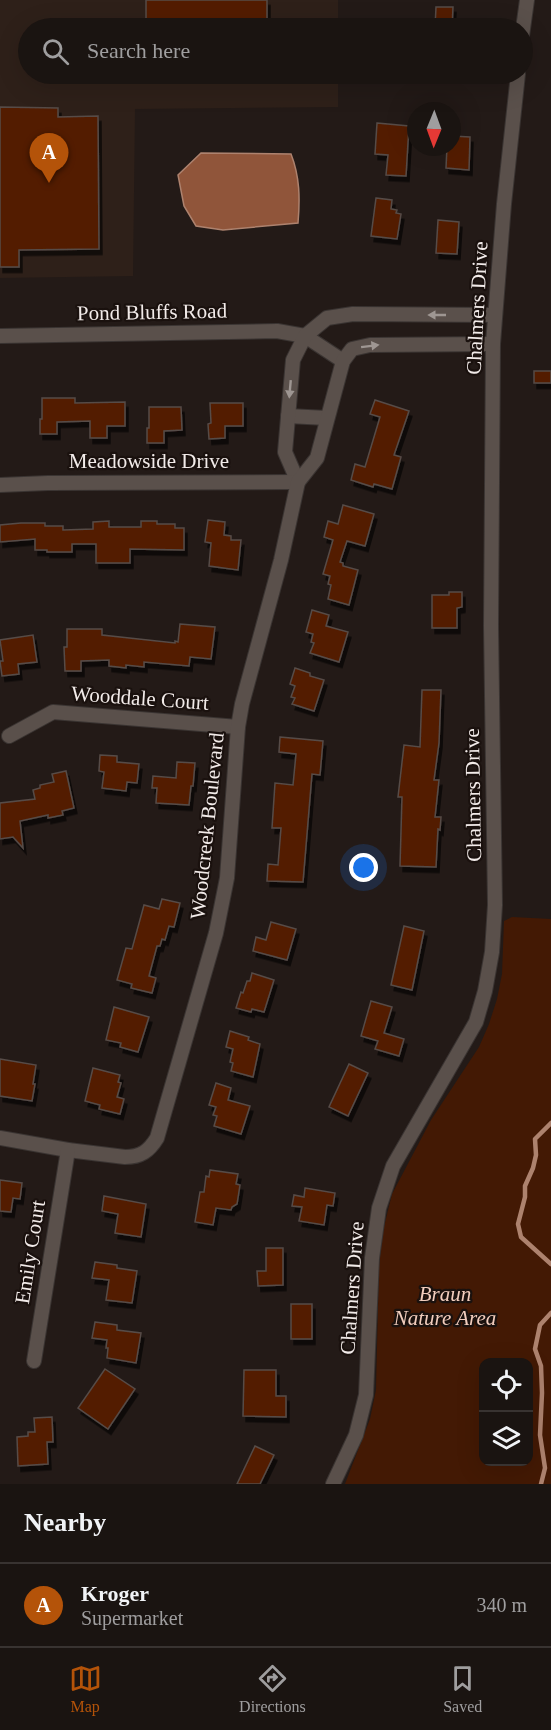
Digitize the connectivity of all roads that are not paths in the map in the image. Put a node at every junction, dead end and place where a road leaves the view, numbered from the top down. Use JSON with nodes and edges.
{"nodes":[{"id":1,"x":527,"y":0,"type":"edge"},
{"id":2,"x":524,"y":18,"type":"edge"},
{"id":3,"x":517,"y":84,"type":"edge"},
{"id":4,"x":495,"y":315,"type":"junction"},
{"id":5,"x":0,"y":336,"type":"edge"},
{"id":6,"x":305,"y":336,"type":"junction"},
{"id":7,"x":493,"y":344,"type":"junction"},
{"id":8,"x":343,"y":361,"type":"junction"},
{"id":9,"x":288,"y":416,"type":"junction"},
{"id":10,"x":327,"y":418,"type":"junction"},
{"id":11,"x":298,"y":482,"type":"junction"},
{"id":12,"x":0,"y":485,"type":"edge"},
{"id":13,"x":238,"y":727,"type":"junction"},
{"id":14,"x":9,"y":736,"type":"dead end"},
{"id":15,"x":0,"y":1138,"type":"edge"},
{"id":16,"x":68,"y":1150,"type":"junction"},
{"id":17,"x":34,"y":1361,"type":"dead end"},
{"id":18,"x":333,"y":1484,"type":"edge"}],
"edges":[{"from":1,"to":2,"type":"street"},
{"from":3,"to":4,"type":"street","name":"Chalmers Drive"},
{"from":4,"to":6,"type":"street","one_way":true},
{"from":4,"to":7,"type":"street","name":"Chalmers Drive"},
{"from":5,"to":6,"type":"street","name":"Pond Bluffs Road"},
{"from":6,"to":8,"type":"street"},
{"from":6,"to":9,"type":"street","one_way":true},
{"from":8,"to":7,"type":"street","one_way":true},
{"from":7,"to":18,"type":"street","name":"Chalmers Drive"},
{"from":8,"to":10,"type":"street","name":"Woodcreek Boulevard"},
{"from":9,"to":10,"type":"street"},
{"from":9,"to":11,"type":"street"},
{"from":10,"to":11,"type":"street","name":"Woodcreek Boulevard"},
{"from":11,"to":12,"type":"street","name":"Meadowside Drive"},
{"from":11,"to":13,"type":"street","name":"Woodcreek Boulevard"},
{"from":13,"to":14,"type":"street","name":"Wooddale Court"},
{"from":13,"to":16,"type":"street","name":"Woodcreek Boulevard"},
{"from":15,"to":16,"type":"street"},
{"from":16,"to":17,"type":"street","name":"Emily Court"}]}
